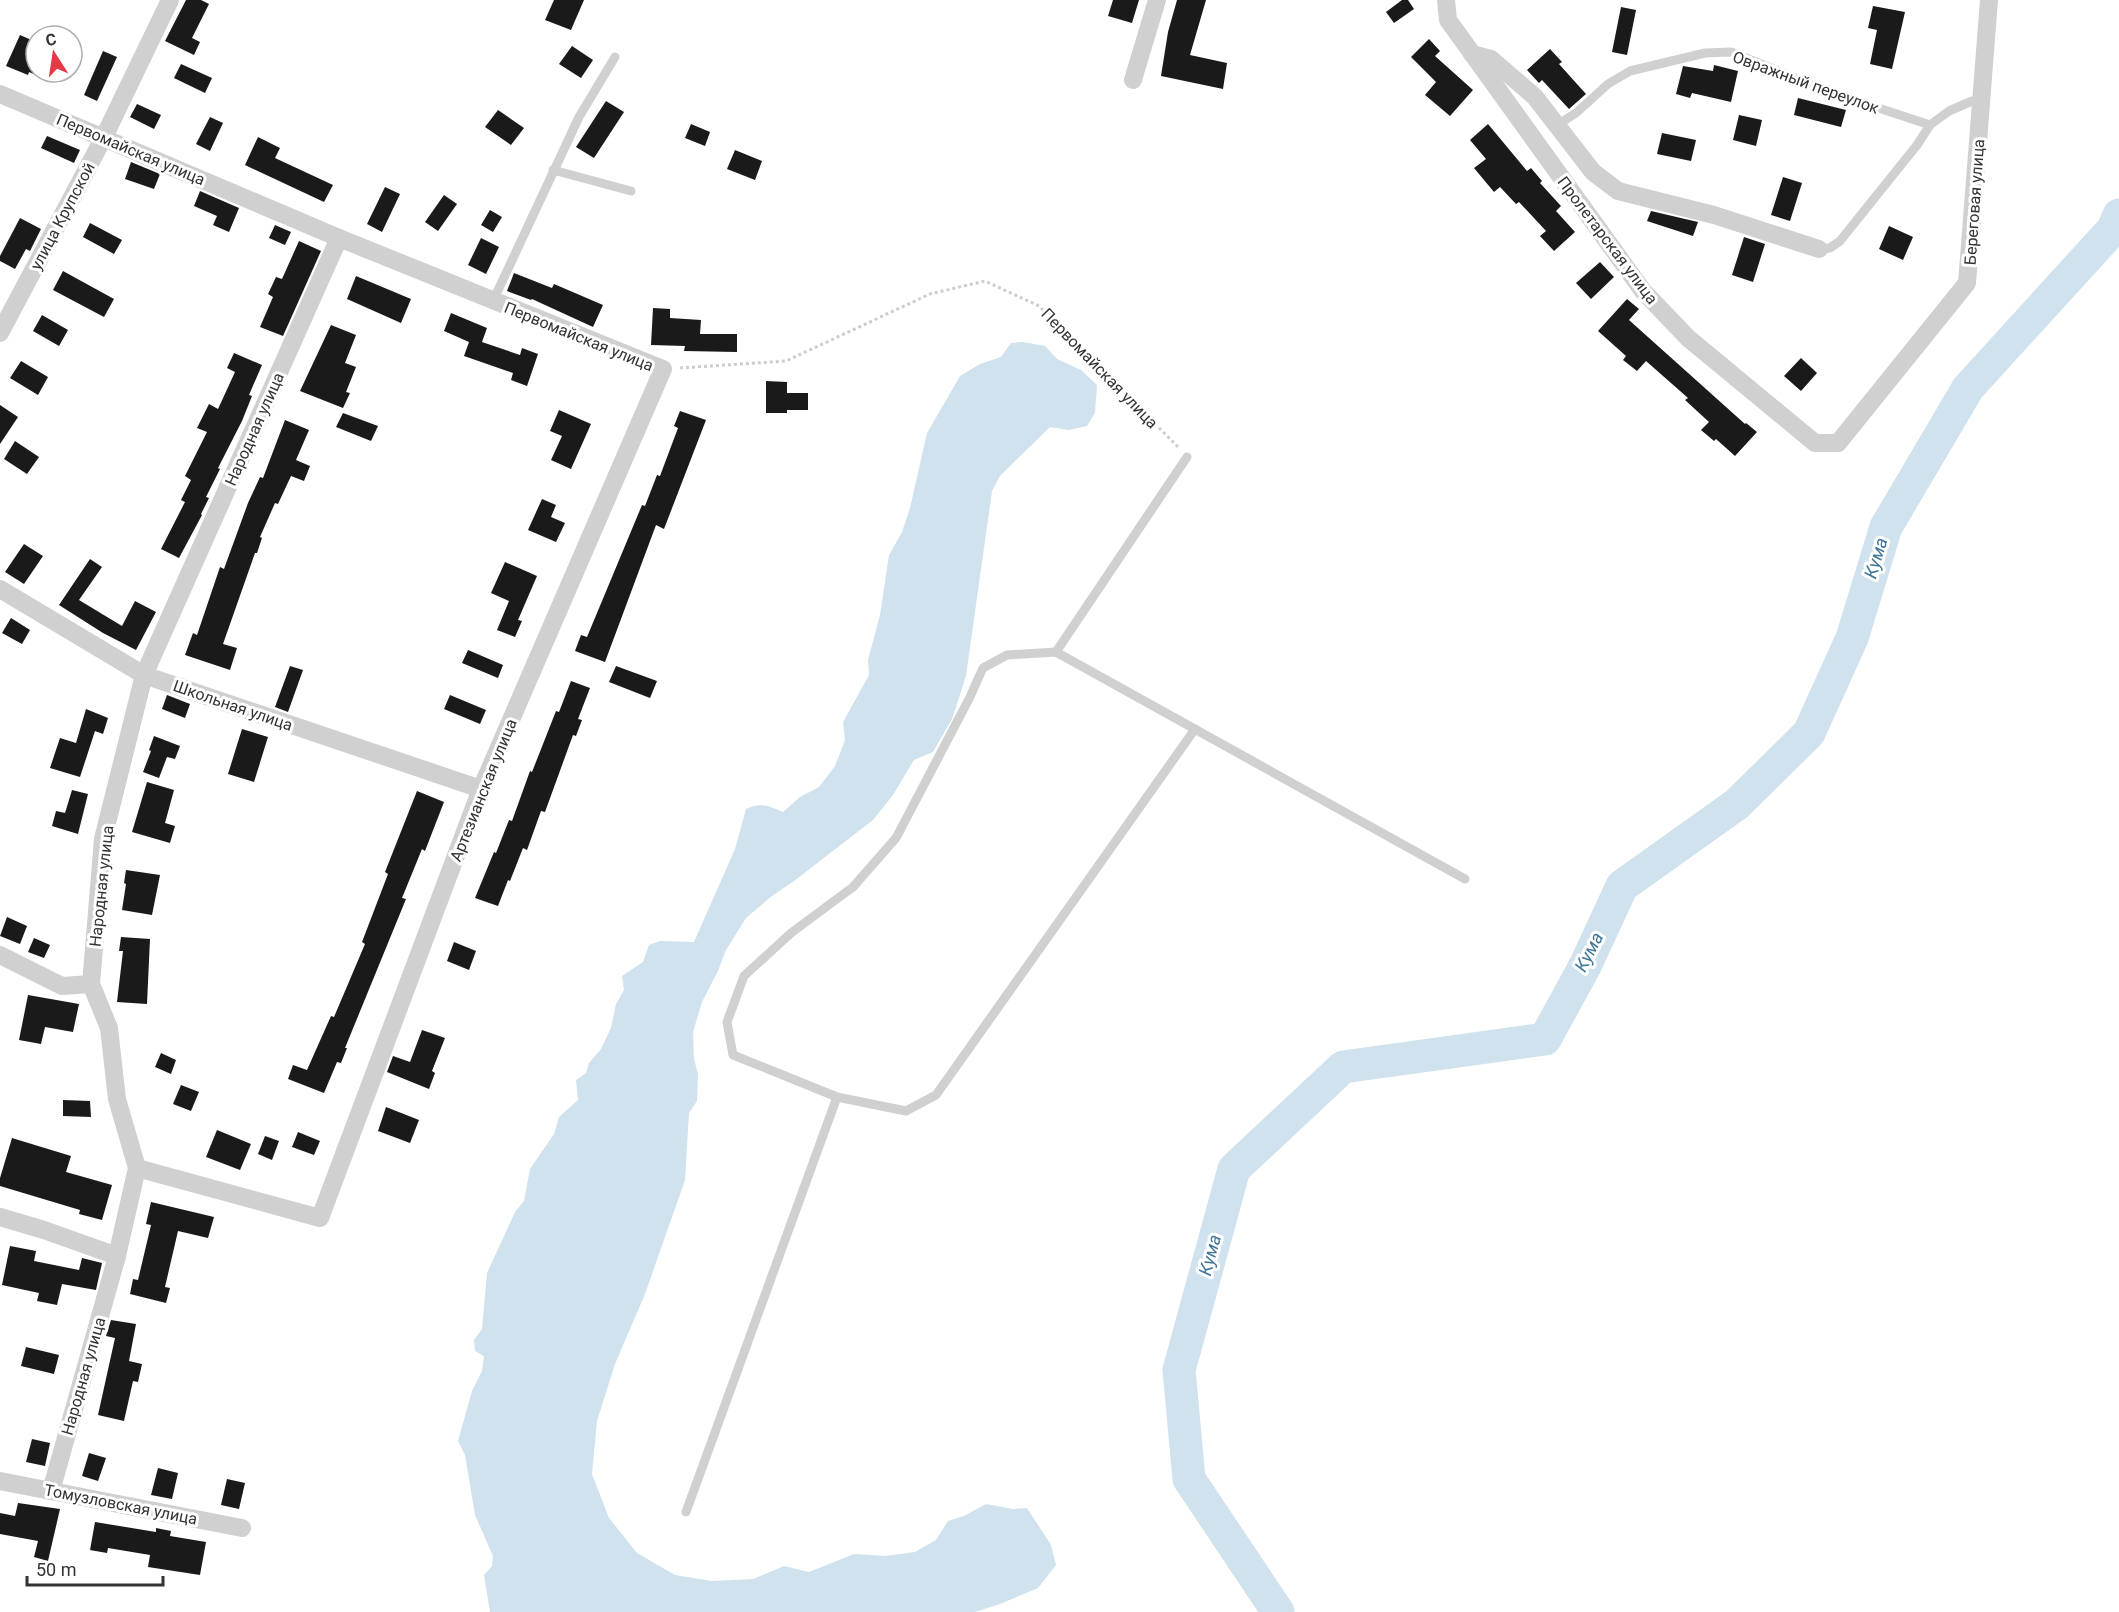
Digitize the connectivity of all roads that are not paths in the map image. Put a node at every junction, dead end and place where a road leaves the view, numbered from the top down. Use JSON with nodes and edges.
{"nodes":[{"id":1,"x":170,"y":0,"type":"edge"},
{"id":2,"x":1157,"y":0,"type":"edge"},
{"id":3,"x":1446,"y":0,"type":"edge"},
{"id":4,"x":1989,"y":0,"type":"edge"},
{"id":5,"x":1472,"y":54,"type":"junction"},
{"id":6,"x":615,"y":57,"type":"dead end"},
{"id":7,"x":1133,"y":80,"type":"dead end"},
{"id":8,"x":0,"y":94,"type":"edge"},
{"id":9,"x":1982,"y":102,"type":"junction"},
{"id":10,"x":1557,"y":125,"type":"junction"},
{"id":11,"x":1930,"y":125,"type":"junction"},
{"id":12,"x":104,"y":137,"type":"junction"},
{"id":13,"x":553,"y":170,"type":"junction"},
{"id":14,"x":631,"y":191,"type":"dead end"},
{"id":15,"x":339,"y":238,"type":"junction"},
{"id":16,"x":1818,"y":249,"type":"joint"},
{"id":17,"x":493,"y":301,"type":"junction"},
{"id":18,"x":0,"y":333,"type":"edge"},
{"id":19,"x":663,"y":369,"type":"joint"},
{"id":20,"x":1815,"y":443,"type":"joint"},
{"id":21,"x":1187,"y":457,"type":"road end"},
{"id":22,"x":0,"y":589,"type":"edge"},
{"id":23,"x":1056,"y":651,"type":"junction"},
{"id":24,"x":144,"y":675,"type":"junction"},
{"id":25,"x":1195,"y":729,"type":"junction"},
{"id":26,"x":481,"y":789,"type":"junction"},
{"id":27,"x":1465,"y":879,"type":"dead end"},
{"id":28,"x":0,"y":955,"type":"edge"},
{"id":29,"x":91,"y":984,"type":"junction"},
{"id":30,"x":837,"y":1097,"type":"junction"},
{"id":31,"x":137,"y":1168,"type":"junction"},
{"id":32,"x":0,"y":1217,"type":"edge"},
{"id":33,"x":117,"y":1256,"type":"junction"},
{"id":34,"x":0,"y":1481,"type":"edge"},
{"id":35,"x":51,"y":1491,"type":"junction"},
{"id":36,"x":686,"y":1512,"type":"dead end"},
{"id":37,"x":242,"y":1528,"type":"dead end"}],
"edges":[{"from":1,"to":12,"type":"street","name":"улица Крупской"},
{"from":2,"to":7,"type":"street"},
{"from":3,"to":5,"type":"street","name":"Пролетарская улица"},
{"from":4,"to":9,"type":"street","name":"Береговая улица"},
{"from":5,"to":10,"type":"street"},
{"from":5,"to":20,"type":"street","name":"Пролетарская улица"},
{"from":6,"to":13,"type":"lane"},
{"from":8,"to":12,"type":"street","name":"Первомайская улица"},
{"from":9,"to":11,"type":"lane"},
{"from":9,"to":20,"type":"street","name":"Береговая улица"},
{"from":10,"to":11,"type":"lane","name":"Овражный переулок"},
{"from":10,"to":16,"type":"street"},
{"from":11,"to":16,"type":"lane"},
{"from":12,"to":15,"type":"street","name":"Первомайская улица"},
{"from":12,"to":18,"type":"street","name":"улица Крупской"},
{"from":13,"to":14,"type":"lane"},
{"from":13,"to":17,"type":"lane"},
{"from":15,"to":17,"type":"street","name":"Первомайская улица"},
{"from":15,"to":24,"type":"street","name":"Народная улица"},
{"from":17,"to":19,"type":"street","name":"Первомайская улица"},
{"from":19,"to":26,"type":"street","name":"Артезианская улица"},
{"from":21,"to":23,"type":"lane"},
{"from":22,"to":24,"type":"street","name":"Школьная улица"},
{"from":23,"to":25,"type":"lane"},
{"from":23,"to":30,"type":"lane"},
{"from":24,"to":26,"type":"street","name":"Школьная улица"},
{"from":24,"to":29,"type":"street","name":"Народная улица"},
{"from":25,"to":27,"type":"lane"},
{"from":25,"to":30,"type":"lane"},
{"from":26,"to":31,"type":"street","name":"Артезианская улица"},
{"from":28,"to":29,"type":"street"},
{"from":29,"to":31,"type":"street","name":"Народная улица"},
{"from":30,"to":36,"type":"lane"},
{"from":31,"to":33,"type":"street","name":"Народная улица"},
{"from":32,"to":33,"type":"street"},
{"from":33,"to":35,"type":"street","name":"Народная улица"},
{"from":34,"to":35,"type":"street","name":"Томузловская улица"},
{"from":35,"to":37,"type":"street","name":"Томузловская улица"}]}
